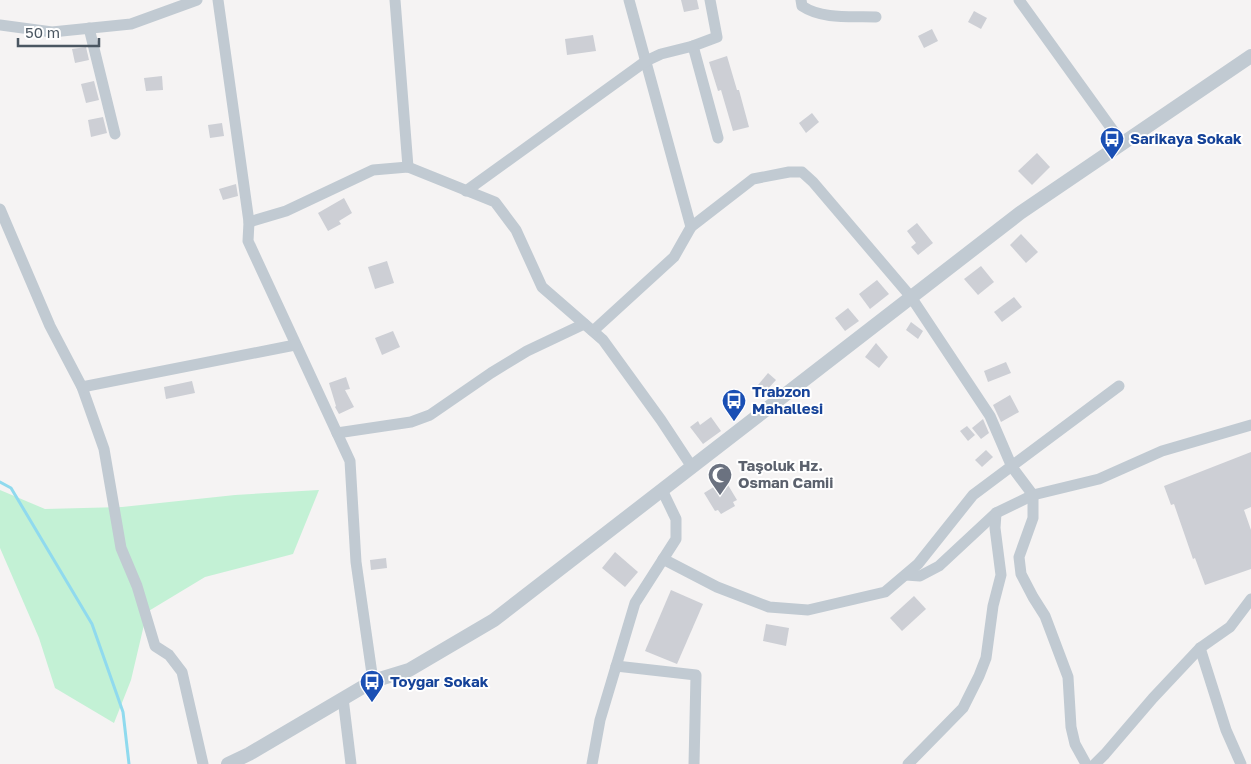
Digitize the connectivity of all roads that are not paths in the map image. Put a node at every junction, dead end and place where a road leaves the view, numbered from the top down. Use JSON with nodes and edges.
{"nodes":[{"id":1,"x":197,"y":0,"type":"edge"},
{"id":2,"x":218,"y":0,"type":"edge"},
{"id":3,"x":395,"y":0,"type":"edge"},
{"id":4,"x":629,"y":0,"type":"edge"},
{"id":5,"x":710,"y":0,"type":"edge"},
{"id":6,"x":801,"y":0,"type":"edge"},
{"id":7,"x":1019,"y":0,"type":"edge"},
{"id":8,"x":876,"y":17,"type":"dead end"},
{"id":9,"x":0,"y":25,"type":"edge"},
{"id":10,"x":89,"y":28,"type":"junction"},
{"id":11,"x":693,"y":46,"type":"junction"},
{"id":12,"x":1251,"y":56,"type":"edge"},
{"id":13,"x":646,"y":61,"type":"junction"},
{"id":14,"x":115,"y":134,"type":"dead end"},
{"id":15,"x":718,"y":138,"type":"dead end"},
{"id":16,"x":1122,"y":143,"type":"junction"},
{"id":17,"x":408,"y":167,"type":"junction"},
{"id":18,"x":466,"y":191,"type":"junction"},
{"id":19,"x":0,"y":209,"type":"edge"},
{"id":20,"x":249,"y":222,"type":"junction"},
{"id":21,"x":691,"y":227,"type":"junction"},
{"id":22,"x":911,"y":297,"type":"junction"},
{"id":23,"x":588,"y":327,"type":"junction"},
{"id":24,"x":295,"y":345,"type":"junction"},
{"id":25,"x":1119,"y":386,"type":"dead end"},
{"id":26,"x":82,"y":387,"type":"junction"},
{"id":27,"x":1251,"y":426,"type":"edge"},
{"id":28,"x":337,"y":433,"type":"junction"},
{"id":29,"x":692,"y":467,"type":"junction"},
{"id":30,"x":1012,"y":467,"type":"junction"},
{"id":31,"x":662,"y":490,"type":"junction"},
{"id":32,"x":1033,"y":495,"type":"junction"},
{"id":33,"x":996,"y":513,"type":"junction"},
{"id":34,"x":663,"y":559,"type":"junction"},
{"id":35,"x":906,"y":575,"type":"junction"},
{"id":36,"x":1251,"y":600,"type":"edge"},
{"id":37,"x":1200,"y":648,"type":"junction"},
{"id":38,"x":616,"y":666,"type":"junction"},
{"id":39,"x":373,"y":681,"type":"junction"},
{"id":40,"x":343,"y":698,"type":"junction"},
{"id":41,"x":203,"y":764,"type":"edge"},
{"id":42,"x":228,"y":764,"type":"edge"},
{"id":43,"x":351,"y":764,"type":"edge"},
{"id":44,"x":592,"y":764,"type":"edge"},
{"id":45,"x":694,"y":764,"type":"edge"},
{"id":46,"x":908,"y":764,"type":"edge"},
{"id":47,"x":1086,"y":764,"type":"edge"},
{"id":48,"x":1094,"y":764,"type":"edge"},
{"id":49,"x":1241,"y":764,"type":"edge"}],
"edges":[{"from":1,"to":10,"type":"street"},
{"from":2,"to":20,"type":"street"},
{"from":3,"to":17,"type":"street"},
{"from":4,"to":13,"type":"street"},
{"from":5,"to":11,"type":"street"},
{"from":6,"to":8,"type":"street"},
{"from":7,"to":16,"type":"street"},
{"from":9,"to":10,"type":"street"},
{"from":10,"to":14,"type":"street"},
{"from":11,"to":13,"type":"street"},
{"from":11,"to":15,"type":"street"},
{"from":12,"to":16,"type":"street"},
{"from":13,"to":18,"type":"street"},
{"from":13,"to":21,"type":"street"},
{"from":16,"to":22,"type":"street"},
{"from":17,"to":18,"type":"street"},
{"from":17,"to":20,"type":"street"},
{"from":18,"to":23,"type":"street"},
{"from":19,"to":26,"type":"street"},
{"from":20,"to":24,"type":"street"},
{"from":21,"to":22,"type":"street"},
{"from":21,"to":23,"type":"street"},
{"from":22,"to":29,"type":"street"},
{"from":22,"to":30,"type":"street"},
{"from":23,"to":28,"type":"street"},
{"from":23,"to":29,"type":"street"},
{"from":24,"to":26,"type":"street"},
{"from":24,"to":28,"type":"street"},
{"from":25,"to":30,"type":"street"},
{"from":26,"to":41,"type":"street"},
{"from":27,"to":32,"type":"street"},
{"from":28,"to":39,"type":"street"},
{"from":29,"to":31,"type":"street"},
{"from":30,"to":32,"type":"street"},
{"from":30,"to":35,"type":"street"},
{"from":31,"to":34,"type":"street"},
{"from":31,"to":39,"type":"street"},
{"from":32,"to":33,"type":"street"},
{"from":32,"to":47,"type":"street"},
{"from":33,"to":35,"type":"street"},
{"from":33,"to":46,"type":"street"},
{"from":34,"to":35,"type":"street"},
{"from":34,"to":38,"type":"street"},
{"from":36,"to":37,"type":"street"},
{"from":37,"to":48,"type":"street"},
{"from":37,"to":49,"type":"street"},
{"from":38,"to":44,"type":"street"},
{"from":38,"to":45,"type":"street"},
{"from":39,"to":40,"type":"street"},
{"from":40,"to":42,"type":"street"},
{"from":40,"to":43,"type":"street"}]}
